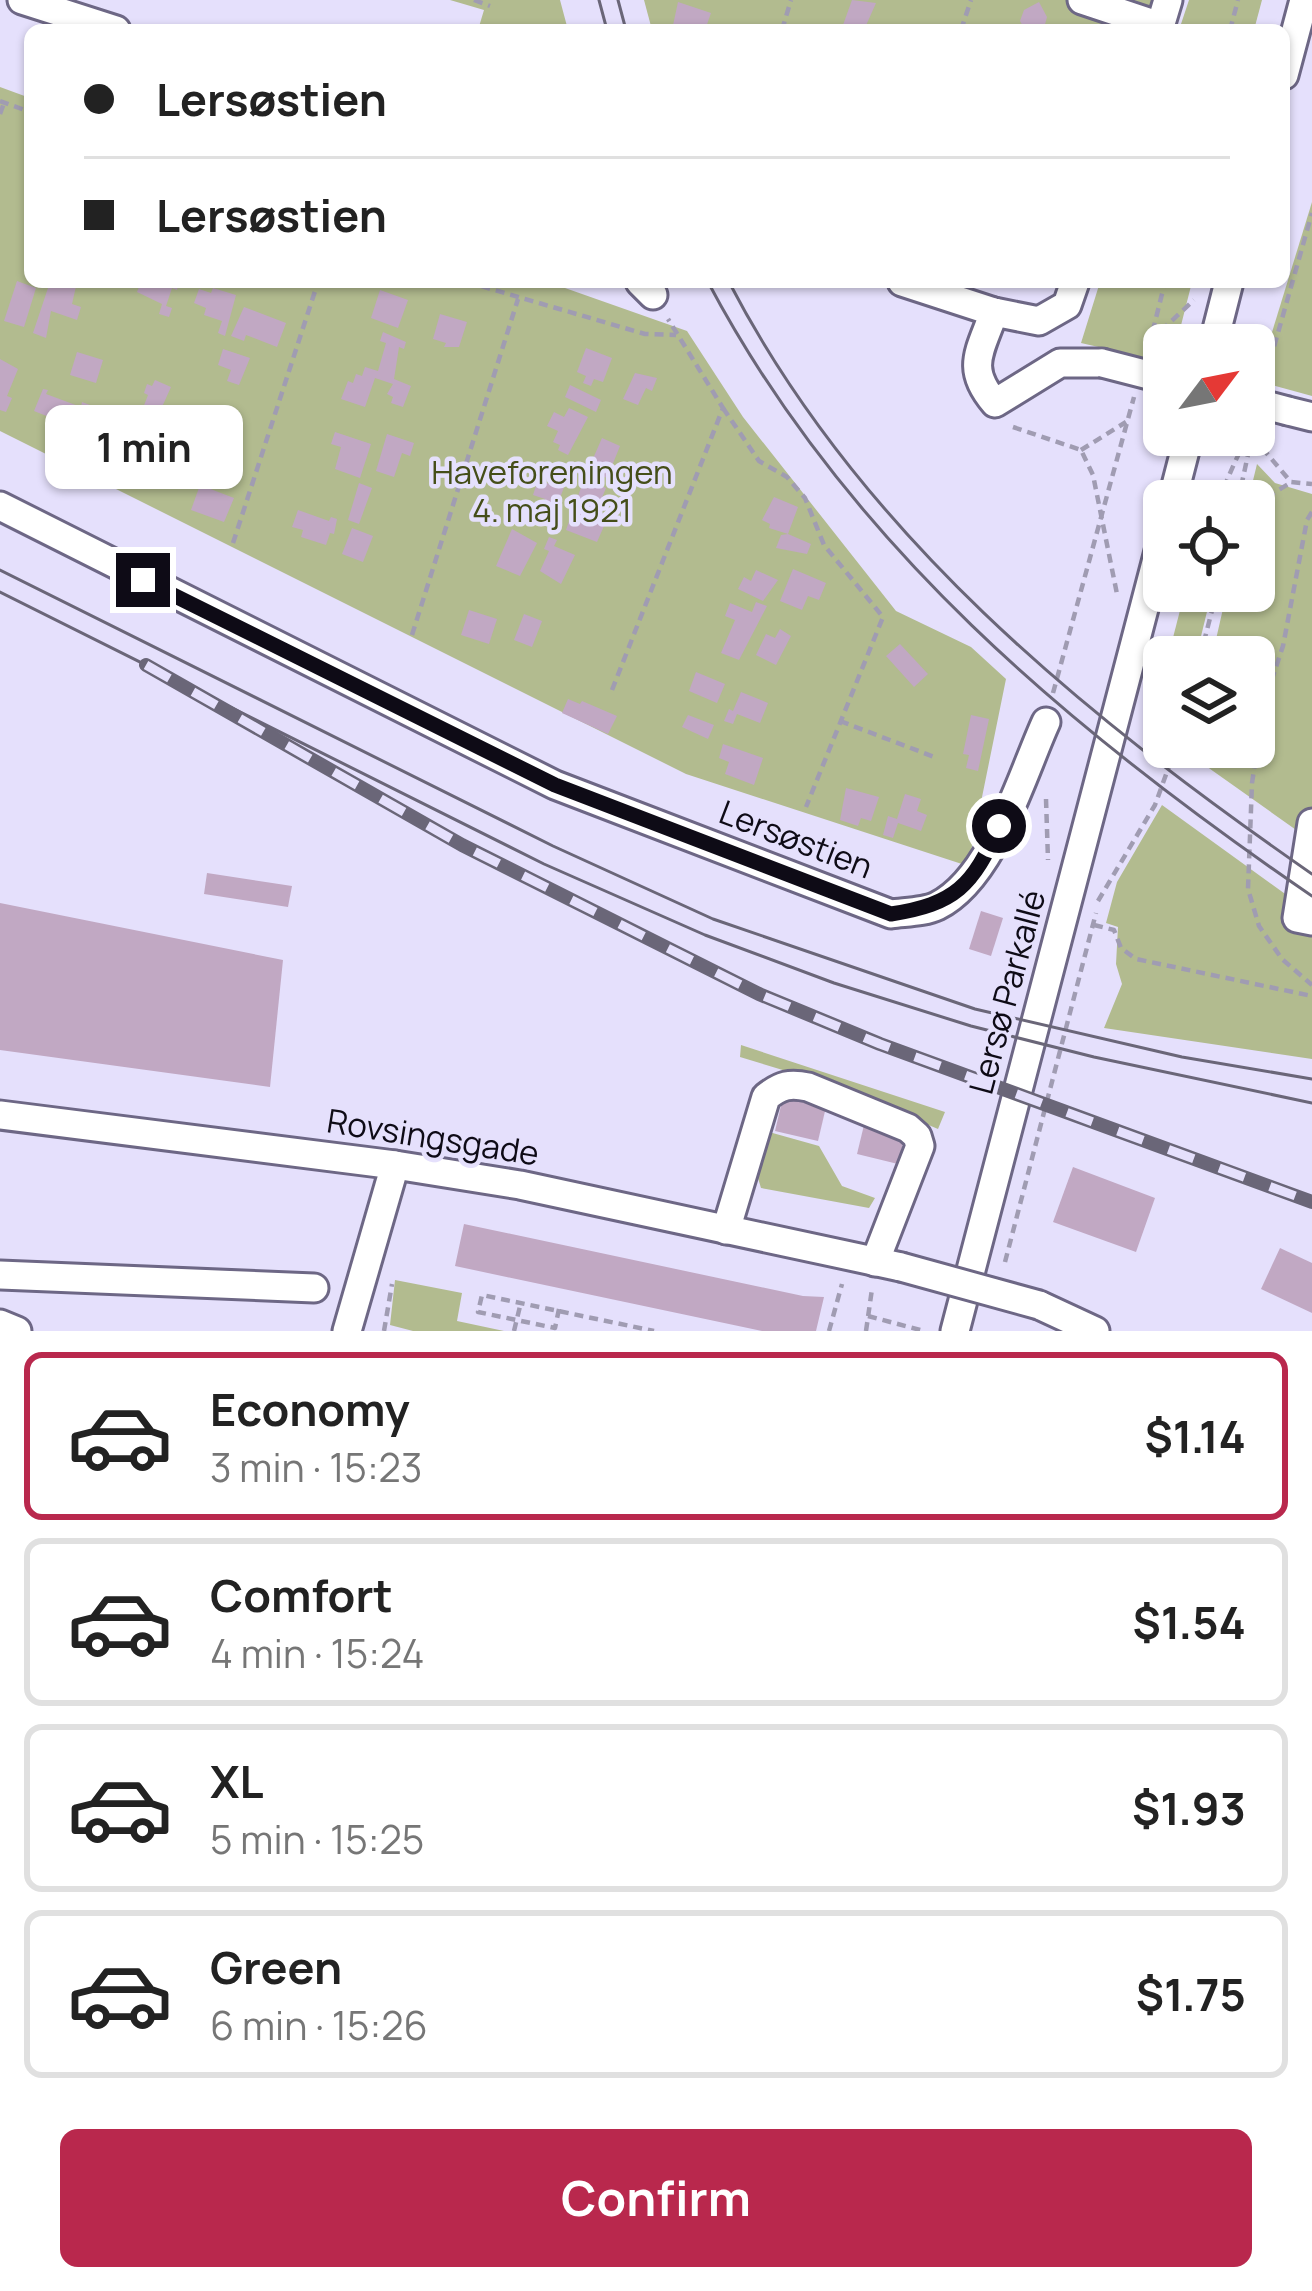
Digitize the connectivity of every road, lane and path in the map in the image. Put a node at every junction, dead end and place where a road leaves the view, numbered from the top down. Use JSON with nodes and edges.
{"nodes":[{"id":1,"x":22,"y":0,"type":"edge"},
{"id":2,"x":474,"y":0,"type":"edge"},
{"id":3,"x":1082,"y":0,"type":"edge"},
{"id":4,"x":1304,"y":0,"type":"edge"},
{"id":5,"x":490,"y":6,"type":"dead end"},
{"id":6,"x":1162,"y":19,"type":"edge"},
{"id":7,"x":97,"y":24,"type":"edge"},
{"id":8,"x":1290,"y":52,"type":"edge"},
{"id":9,"x":2,"y":102,"type":"edge"},
{"id":10,"x":0,"y":114,"type":"edge"},
{"id":11,"x":1312,"y":214,"type":"edge"},
{"id":12,"x":1290,"y":287,"type":"edge"},
{"id":13,"x":316,"y":288,"type":"edge"},
{"id":14,"x":486,"y":288,"type":"edge"},
{"id":15,"x":646,"y":288,"type":"edge"},
{"id":16,"x":920,"y":288,"type":"edge"},
{"id":17,"x":1073,"y":288,"type":"edge"},
{"id":18,"x":1163,"y":288,"type":"edge"},
{"id":19,"x":1227,"y":288,"type":"edge"},
{"id":20,"x":1290,"y":288,"type":"edge"},
{"id":21,"x":1201,"y":294,"type":"dead end"},
{"id":22,"x":518,"y":298,"type":"junction"},
{"id":23,"x":994,"y":312,"type":"junction"},
{"id":24,"x":1154,"y":324,"type":"edge"},
{"id":25,"x":1168,"y":324,"type":"edge"},
{"id":26,"x":1218,"y":324,"type":"edge"},
{"id":27,"x":678,"y":335,"type":"junction"},
{"id":28,"x":1275,"y":337,"type":"edge"},
{"id":29,"x":1143,"y":373,"type":"edge"},
{"id":30,"x":1143,"y":387,"type":"edge"},
{"id":31,"x":995,"y":403,"type":"junction"},
{"id":32,"x":723,"y":408,"type":"junction"},
{"id":33,"x":1126,"y":422,"type":"junction"},
{"id":34,"x":1081,"y":450,"type":"junction"},
{"id":35,"x":1269,"y":456,"type":"edge"},
{"id":36,"x":1291,"y":482,"type":"junction"},
{"id":37,"x":1312,"y":484,"type":"edge"},
{"id":38,"x":1275,"y":492,"type":"edge"},
{"id":39,"x":0,"y":506,"type":"edge"},
{"id":40,"x":1101,"y":512,"type":"junction"},
{"id":41,"x":1312,"y":512,"type":"edge"},
{"id":42,"x":233,"y":543,"type":"dead end"},
{"id":43,"x":1118,"y":598,"type":"dead end"},
{"id":44,"x":1143,"y":612,"type":"edge"},
{"id":45,"x":412,"y":635,"type":"dead end"},
{"id":46,"x":612,"y":690,"type":"dead end"},
{"id":47,"x":840,"y":721,"type":"junction"},
{"id":48,"x":1046,"y":722,"type":"joint"},
{"id":49,"x":937,"y":758,"type":"dead end"},
{"id":50,"x":1169,"y":768,"type":"edge"},
{"id":51,"x":806,"y":807,"type":"dead end"},
{"id":52,"x":1312,"y":823,"type":"edge"},
{"id":53,"x":1312,"y":921,"type":"edge"},
{"id":54,"x":1094,"y":925,"type":"junction"},
{"id":55,"x":1312,"y":986,"type":"edge"},
{"id":56,"x":1312,"y":996,"type":"edge"},
{"id":57,"x":0,"y":1114,"type":"edge"},
{"id":58,"x":395,"y":1165,"type":"junction"},
{"id":59,"x":726,"y":1230,"type":"junction"},
{"id":60,"x":875,"y":1262,"type":"junction"},
{"id":61,"x":1004,"y":1265,"type":"dead end"},
{"id":62,"x":0,"y":1276,"type":"edge"},
{"id":63,"x":314,"y":1288,"type":"dead end"},
{"id":64,"x":521,"y":1302,"type":"junction"},
{"id":65,"x":559,"y":1309,"type":"junction"},
{"id":66,"x":868,"y":1316,"type":"junction"},
{"id":67,"x":516,"y":1320,"type":"junction"},
{"id":68,"x":0,"y":1324,"type":"edge"},
{"id":69,"x":17,"y":1331,"type":"edge"},
{"id":70,"x":347,"y":1331,"type":"edge"},
{"id":71,"x":514,"y":1331,"type":"edge"},
{"id":72,"x":654,"y":1331,"type":"edge"},
{"id":73,"x":829,"y":1331,"type":"edge"},
{"id":74,"x":866,"y":1331,"type":"edge"},
{"id":75,"x":924,"y":1331,"type":"edge"},
{"id":76,"x":955,"y":1331,"type":"edge"},
{"id":77,"x":1095,"y":1331,"type":"edge"}],
"edges":[{"from":1,"to":7,"type":"street"},
{"from":2,"to":5,"type":"path"},
{"from":3,"to":6,"type":"street"},
{"from":4,"to":8,"type":"street"},
{"from":9,"to":10,"type":"path"},
{"from":11,"to":12,"type":"path"},
{"from":13,"to":42,"type":"path"},
{"from":14,"to":22,"type":"path"},
{"from":15,"to":27,"type":"path"},
{"from":16,"to":23,"type":"street"},
{"from":17,"to":23,"type":"street"},
{"from":18,"to":24,"type":"path"},
{"from":19,"to":26,"type":"street"},
{"from":20,"to":28,"type":"path"},
{"from":21,"to":25,"type":"path"},
{"from":22,"to":27,"type":"path"},
{"from":22,"to":45,"type":"path"},
{"from":23,"to":31,"type":"street"},
{"from":27,"to":32,"type":"path"},
{"from":29,"to":31,"type":"street","bridge":true},
{"from":30,"to":33,"type":"path"},
{"from":31,"to":34,"type":"path"},
{"from":32,"to":46,"type":"path"},
{"from":32,"to":47,"type":"path"},
{"from":33,"to":34,"type":"path"},
{"from":33,"to":40,"type":"path"},
{"from":34,"to":40,"type":"path"},
{"from":35,"to":36,"type":"path"},
{"from":36,"to":37,"type":"path"},
{"from":36,"to":38,"type":"path"},
{"from":39,"to":48,"type":"street","name":"Lersøstien"},
{"from":40,"to":43,"type":"path"},
{"from":40,"to":48,"type":"path"},
{"from":41,"to":55,"type":"path"},
{"from":44,"to":76,"type":"street","name":"Lersø Parkallé"},
{"from":47,"to":49,"type":"path"},
{"from":47,"to":51,"type":"path"},
{"from":50,"to":54,"type":"path"},
{"from":52,"to":53,"type":"street"},
{"from":54,"to":56,"type":"path"},
{"from":54,"to":61,"type":"path"},
{"from":57,"to":58,"type":"street","name":"Rovsingsgade"},
{"from":58,"to":59,"type":"street","name":"Rovsingsgade"},
{"from":58,"to":70,"type":"street"},
{"from":59,"to":60,"type":"street","name":"Rovsingsgade"},
{"from":59,"to":60,"type":"street"},
{"from":60,"to":66,"type":"path"},
{"from":60,"to":73,"type":"path"},
{"from":60,"to":77,"type":"street","name":"Rovsingsgade","bridge":true},
{"from":62,"to":63,"type":"street"},
{"from":64,"to":65,"type":"path"},
{"from":64,"to":67,"type":"path"},
{"from":64,"to":67,"type":"path"},
{"from":65,"to":67,"type":"path"},
{"from":65,"to":72,"type":"path"},
{"from":66,"to":74,"type":"path"},
{"from":66,"to":75,"type":"path"},
{"from":67,"to":71,"type":"path"},
{"from":68,"to":69,"type":"street"}]}
